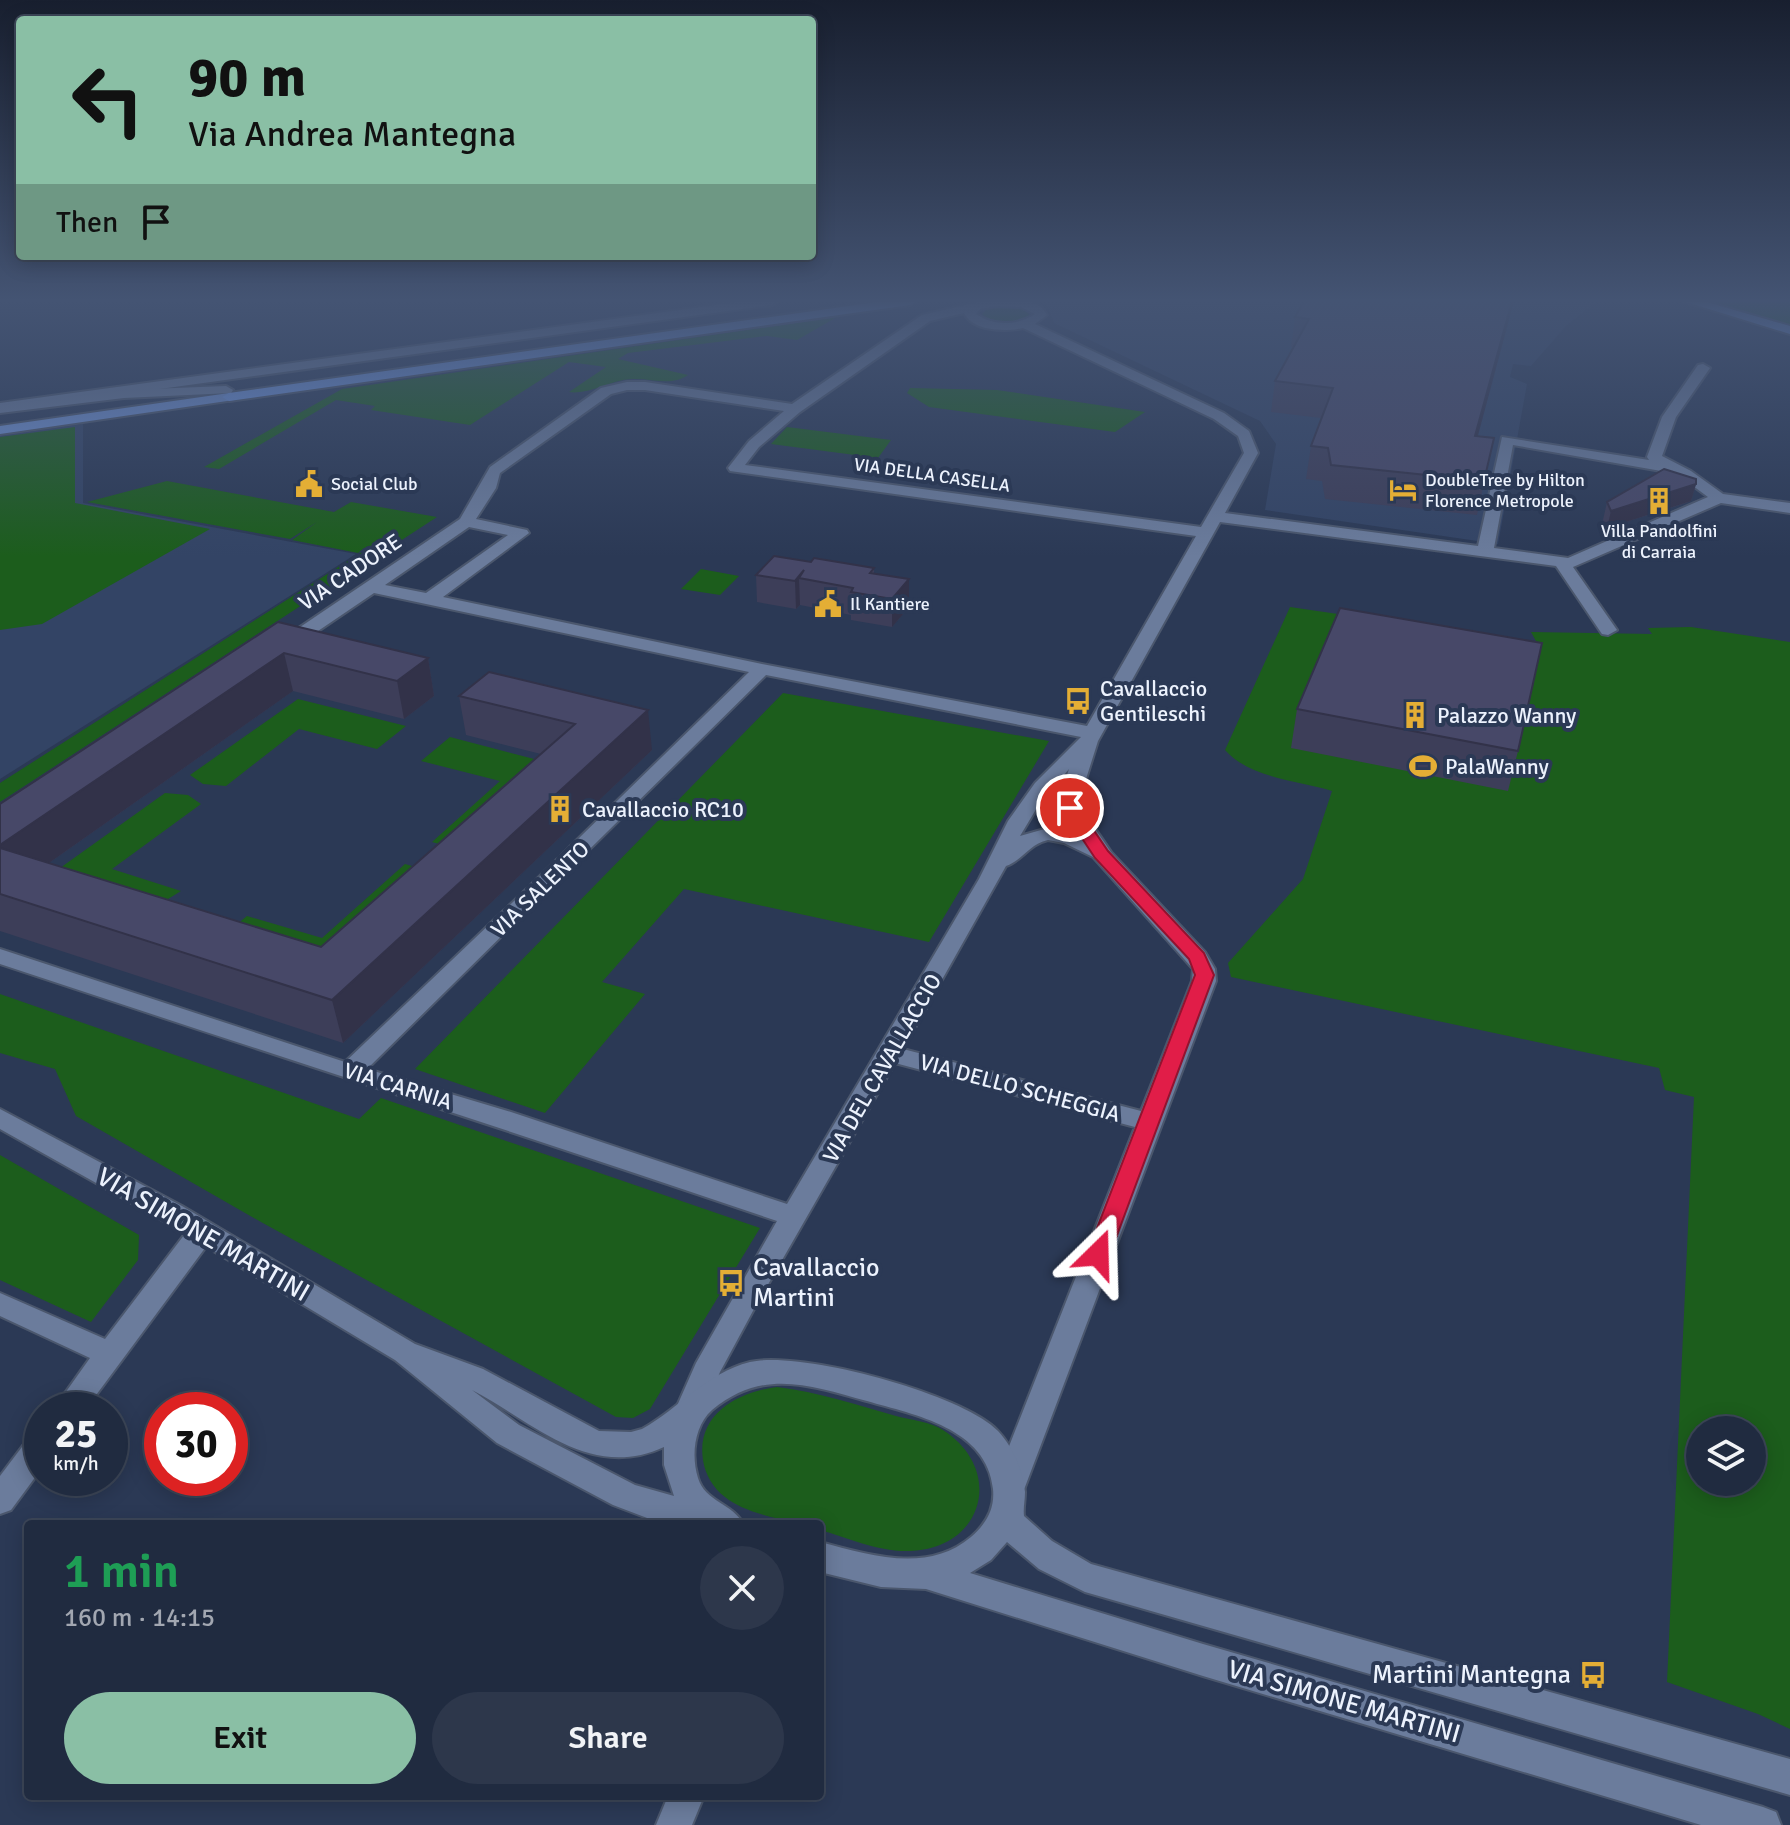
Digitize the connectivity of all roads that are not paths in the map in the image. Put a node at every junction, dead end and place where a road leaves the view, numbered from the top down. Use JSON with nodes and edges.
{"nodes":[{"id":1,"x":134,"y":386,"type":"edge"},
{"id":2,"x":283,"y":386,"type":"edge"},
{"id":3,"x":626,"y":386,"type":"edge"},
{"id":4,"x":646,"y":386,"type":"edge"},
{"id":5,"x":828,"y":386,"type":"edge"},
{"id":6,"x":1156,"y":386,"type":"edge"},
{"id":7,"x":1690,"y":386,"type":"edge"},
{"id":8,"x":227,"y":394,"type":"junction"},
{"id":9,"x":0,"y":408,"type":"edge"},
{"id":10,"x":795,"y":409,"type":"junction"},
{"id":11,"x":0,"y":422,"type":"edge"},
{"id":12,"x":0,"y":430,"type":"edge"},
{"id":13,"x":1672,"y":468,"type":"junction"},
{"id":14,"x":1719,"y":498,"type":"junction"},
{"id":15,"x":1790,"y":508,"type":"edge"},
{"id":16,"x":1217,"y":517,"type":"junction"},
{"id":17,"x":466,"y":522,"type":"junction"},
{"id":18,"x":1207,"y":533,"type":"junction"},
{"id":19,"x":1485,"y":553,"type":"junction"},
{"id":20,"x":1563,"y":564,"type":"junction"},
{"id":21,"x":371,"y":587,"type":"junction"},
{"id":22,"x":429,"y":599,"type":"junction"},
{"id":23,"x":1608,"y":630,"type":"dead end"},
{"id":24,"x":262,"y":661,"type":"edge"},
{"id":25,"x":762,"y":669,"type":"junction"},
{"id":26,"x":1090,"y":737,"type":"junction"},
{"id":27,"x":1101,"y":854,"type":"junction"},
{"id":28,"x":990,"y":879,"type":"junction"},
{"id":29,"x":0,"y":956,"type":"edge"},
{"id":30,"x":890,"y":1054,"type":"junction"},
{"id":31,"x":349,"y":1072,"type":"junction"},
{"id":32,"x":0,"y":1118,"type":"edge"},
{"id":33,"x":1150,"y":1122,"type":"junction"},
{"id":34,"x":795,"y":1217,"type":"junction"},
{"id":35,"x":201,"y":1233,"type":"junction"},
{"id":36,"x":0,"y":1304,"type":"edge"},
{"id":37,"x":405,"y":1352,"type":"junction"},
{"id":38,"x":110,"y":1354,"type":"junction"},
{"id":39,"x":82,"y":1392,"type":"edge"},
{"id":40,"x":688,"y":1415,"type":"junction"},
{"id":41,"x":24,"y":1468,"type":"edge"},
{"id":42,"x":0,"y":1500,"type":"edge"},
{"id":43,"x":1008,"y":1501,"type":"junction"},
{"id":44,"x":717,"y":1520,"type":"edge"},
{"id":45,"x":824,"y":1558,"type":"edge"},
{"id":46,"x":926,"y":1574,"type":"junction"},
{"id":47,"x":1790,"y":1777,"type":"edge"},
{"id":48,"x":684,"y":1800,"type":"edge"},
{"id":49,"x":674,"y":1825,"type":"edge"},
{"id":50,"x":1763,"y":1825,"type":"edge"}],
"edges":[{"from":1,"to":9,"type":"street"},
{"from":2,"to":8,"type":"highway"},
{"from":3,"to":17,"type":"street"},
{"from":4,"to":10,"type":"street"},
{"from":5,"to":10,"type":"street","name":"VIA DELLA CASELLA"},
{"from":6,"to":16,"type":"street","name":"VIA DEL CAVALLACCIO"},
{"from":7,"to":13,"type":"street"},
{"from":8,"to":9,"type":"street"},
{"from":8,"to":11,"type":"main road"},
{"from":8,"to":12,"type":"main road"},
{"from":10,"to":18,"type":"street","name":"VIA DELLA CASELLA"},
{"from":13,"to":14,"type":"street"},
{"from":13,"to":19,"type":"street"},
{"from":14,"to":15,"type":"street"},
{"from":14,"to":20,"type":"street"},
{"from":16,"to":18,"type":"street","name":"VIA DEL CAVALLACCIO"},
{"from":16,"to":19,"type":"street"},
{"from":17,"to":21,"type":"street","name":"VIA CADORE"},
{"from":17,"to":22,"type":"street"},
{"from":18,"to":26,"type":"street","name":"VIA DEL CAVALLACCIO"},
{"from":19,"to":20,"type":"street"},
{"from":20,"to":23,"type":"street"},
{"from":21,"to":22,"type":"street"},
{"from":21,"to":24,"type":"street","name":"VIA CADORE"},
{"from":22,"to":25,"type":"street"},
{"from":25,"to":26,"type":"street"},
{"from":25,"to":31,"type":"street","name":"VIA SALENTO"},
{"from":26,"to":27,"type":"street"},
{"from":26,"to":28,"type":"street","name":"VIA DEL CAVALLACCIO"},
{"from":27,"to":28,"type":"street"},
{"from":27,"to":33,"type":"street"},
{"from":28,"to":30,"type":"street","name":"VIA DEL CAVALLACCIO"},
{"from":29,"to":31,"type":"street","name":"VIA CARNIA"},
{"from":30,"to":33,"type":"street","name":"VIA DELLO SCHEGGIA"},
{"from":30,"to":34,"type":"street","name":"VIA DEL CAVALLACCIO"},
{"from":31,"to":34,"type":"street","name":"VIA CARNIA"},
{"from":32,"to":35,"type":"street","name":"VIA SIMONE MARTINI"},
{"from":33,"to":43,"type":"street"},
{"from":34,"to":40,"type":"street","name":"VIA DEL CAVALLACCIO"},
{"from":35,"to":37,"type":"street","name":"VIA SIMONE MARTINI"},
{"from":35,"to":38,"type":"street"},
{"from":36,"to":38,"type":"street"},
{"from":37,"to":40,"type":"street","name":"VIA SIMONE MARTINI"},
{"from":37,"to":44,"type":"street","name":"VIA SIMONE MARTINI"},
{"from":38,"to":39,"type":"street"},
{"from":40,"to":43,"type":"street","name":"VIA SIMONE MARTINI"},
{"from":40,"to":44,"type":"street","name":"VIA SIMONE MARTINI"},
{"from":41,"to":42,"type":"street"},
{"from":43,"to":46,"type":"street","name":"VIA SIMONE MARTINI"},
{"from":43,"to":47,"type":"street","name":"VIA SIMONE MARTINI"},
{"from":45,"to":46,"type":"street","name":"VIA SIMONE MARTINI"},
{"from":46,"to":50,"type":"street","name":"VIA SIMONE MARTINI"},
{"from":48,"to":49,"type":"street"}]}
